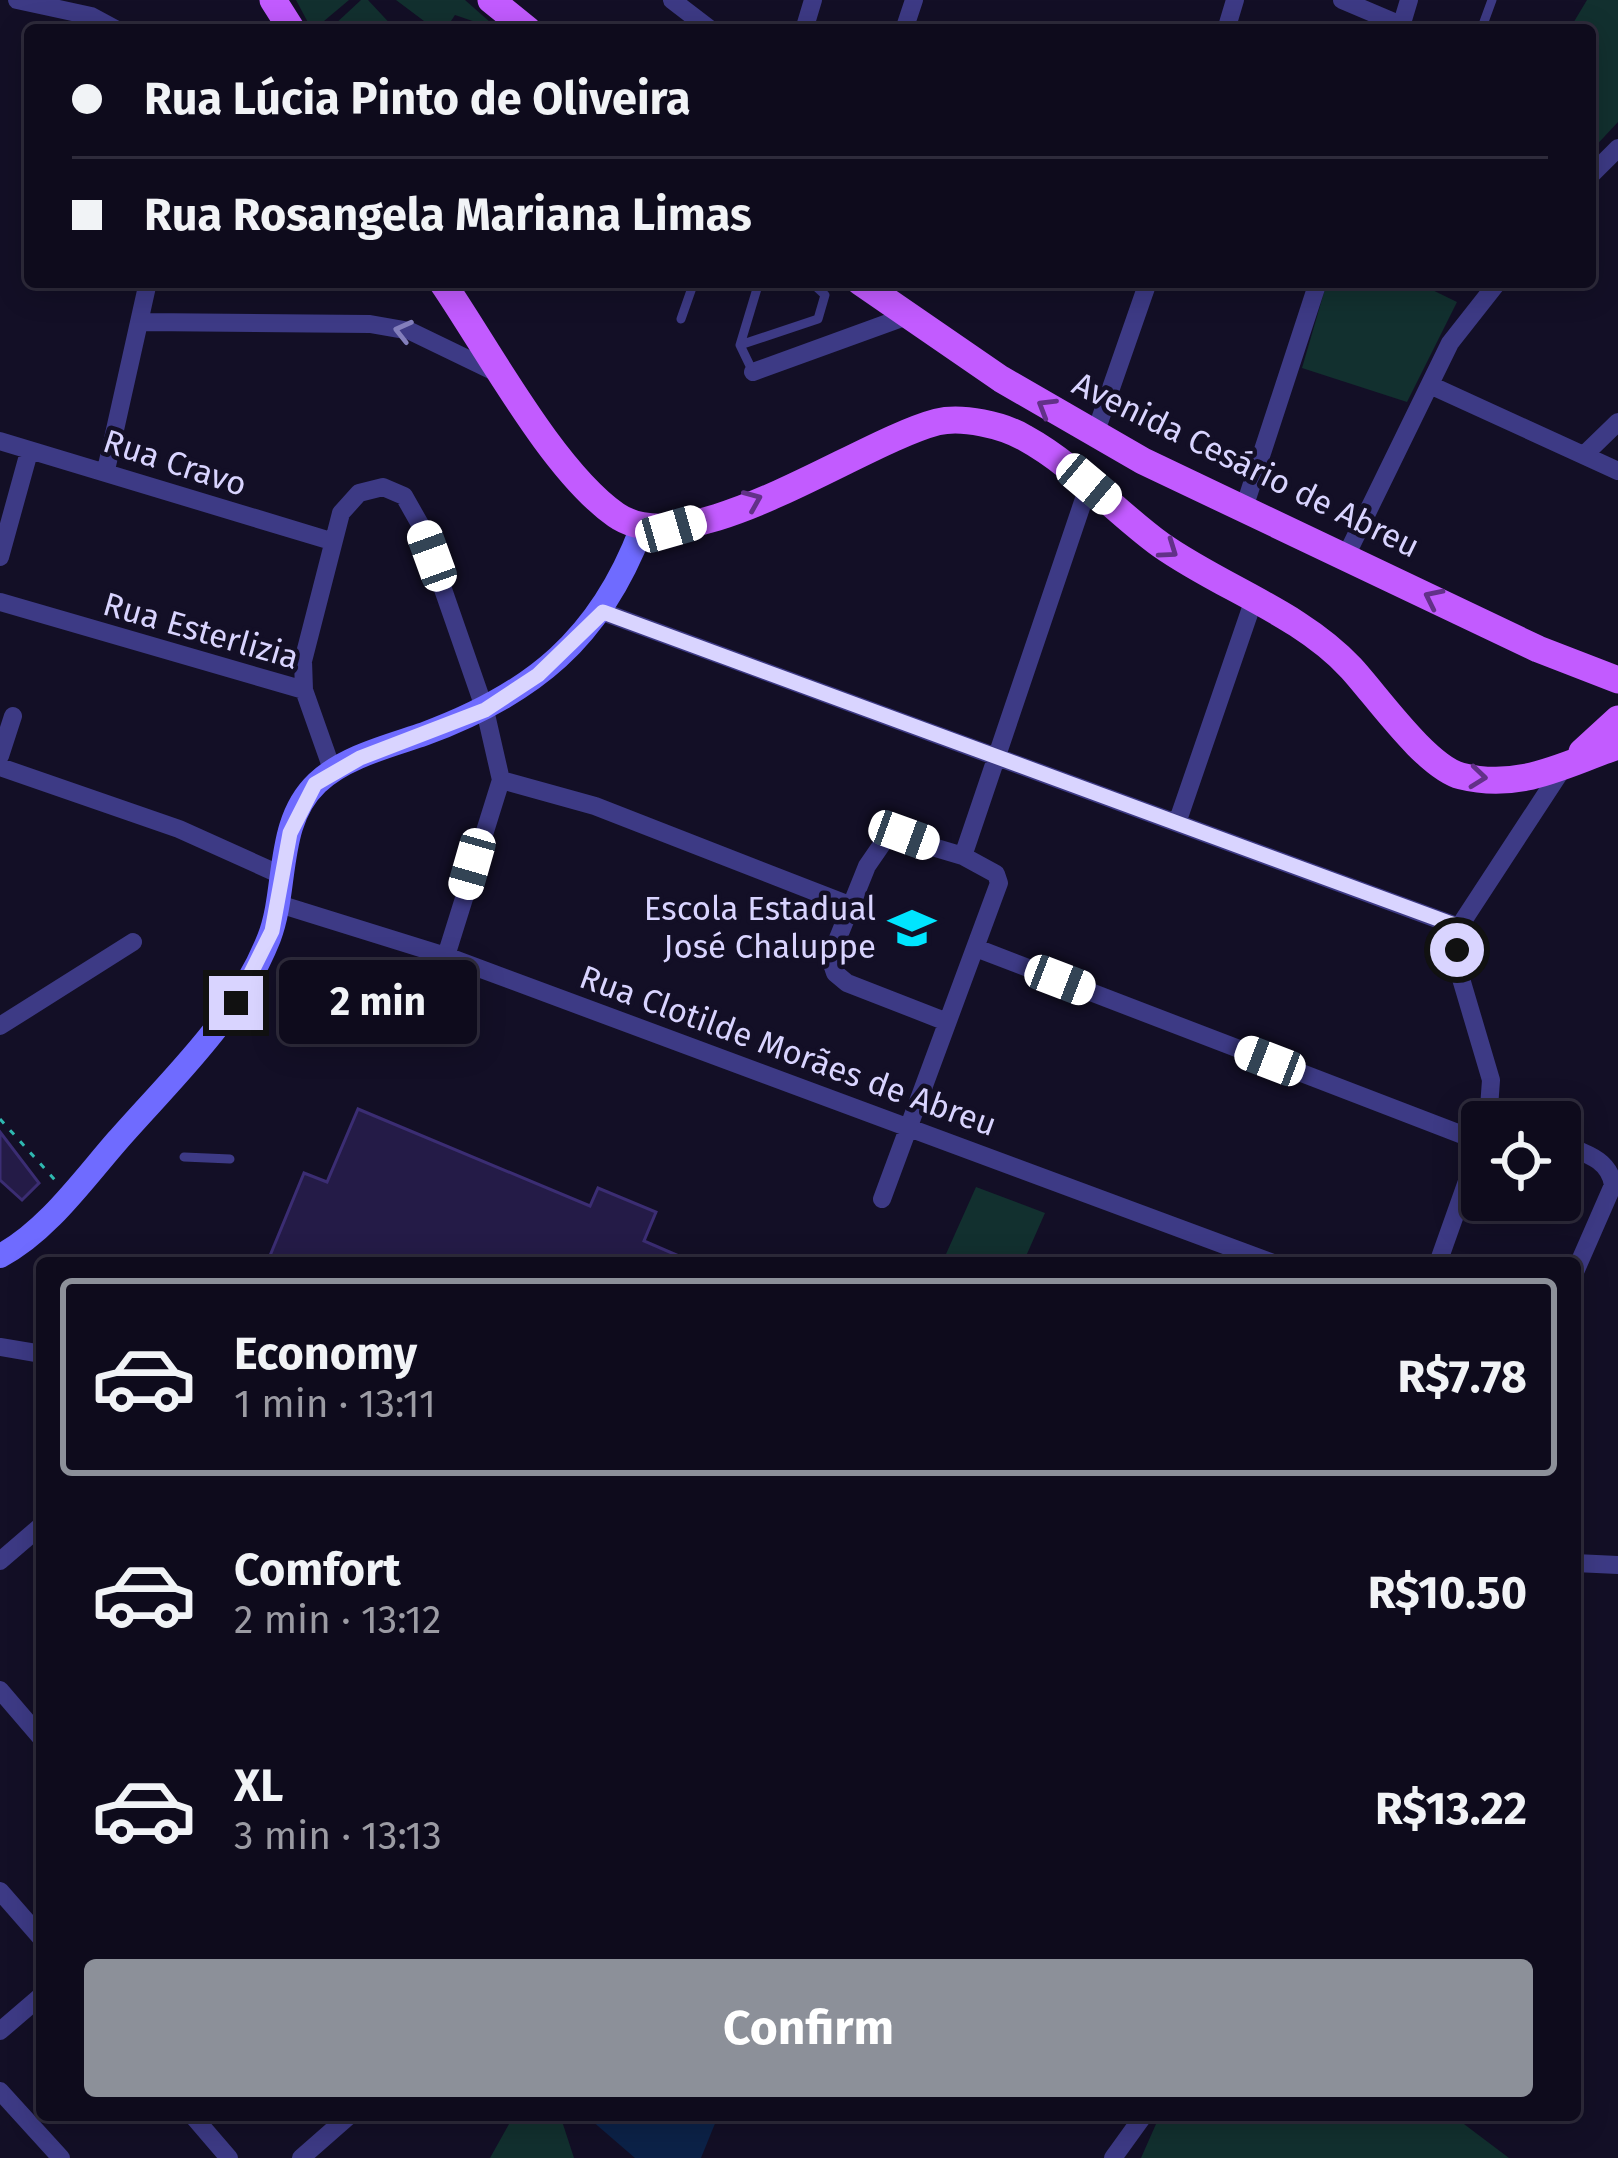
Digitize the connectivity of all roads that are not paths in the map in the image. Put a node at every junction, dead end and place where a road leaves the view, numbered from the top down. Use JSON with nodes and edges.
{"nodes":[{"id":1,"x":17,"y":0,"type":"edge"},
{"id":2,"x":491,"y":0,"type":"edge"},
{"id":3,"x":672,"y":0,"type":"edge"},
{"id":4,"x":1342,"y":0,"type":"edge"},
{"id":5,"x":523,"y":17,"type":"edge"},
{"id":6,"x":106,"y":24,"type":"edge"},
{"id":7,"x":703,"y":24,"type":"edge"},
{"id":8,"x":1392,"y":24,"type":"edge"},
{"id":9,"x":1618,"y":148,"type":"edge"},
{"id":10,"x":1596,"y":170,"type":"edge"},
{"id":11,"x":147,"y":288,"type":"edge"},
{"id":12,"x":446,"y":288,"type":"edge"},
{"id":13,"x":692,"y":288,"type":"edge"},
{"id":14,"x":757,"y":288,"type":"edge"},
{"id":15,"x":818,"y":288,"type":"edge"},
{"id":16,"x":869,"y":288,"type":"edge"},
{"id":17,"x":1146,"y":288,"type":"edge"},
{"id":18,"x":1316,"y":288,"type":"edge"},
{"id":19,"x":1493,"y":288,"type":"edge"},
{"id":20,"x":910,"y":315,"type":"junction"},
{"id":21,"x":682,"y":319,"type":"dead end"},
{"id":22,"x":142,"y":322,"type":"junction"},
{"id":23,"x":758,"y":342,"type":"junction"},
{"id":24,"x":740,"y":345,"type":"junction"},
{"id":25,"x":762,"y":369,"type":"junction"},
{"id":26,"x":1000,"y":378,"type":"junction"},
{"id":27,"x":508,"y":380,"type":"junction"},
{"id":28,"x":1430,"y":385,"type":"junction"},
{"id":29,"x":940,"y":421,"type":"junction"},
{"id":30,"x":1618,"y":422,"type":"edge"},
{"id":31,"x":1095,"y":434,"type":"junction"},
{"id":32,"x":0,"y":441,"type":"edge"},
{"id":33,"x":29,"y":452,"type":"junction"},
{"id":34,"x":1584,"y":455,"type":"junction"},
{"id":35,"x":106,"y":470,"type":"junction"},
{"id":36,"x":1618,"y":471,"type":"edge"},
{"id":37,"x":1089,"y":484,"type":"junction"},
{"id":38,"x":1244,"y":511,"type":"junction"},
{"id":39,"x":641,"y":530,"type":"junction"},
{"id":40,"x":332,"y":541,"type":"junction"},
{"id":41,"x":1346,"y":556,"type":"junction"},
{"id":42,"x":0,"y":557,"type":"edge"},
{"id":43,"x":0,"y":602,"type":"edge"},
{"id":44,"x":1253,"y":602,"type":"junction"},
{"id":45,"x":603,"y":612,"type":"junction"},
{"id":46,"x":1618,"y":680,"type":"edge"},
{"id":47,"x":304,"y":690,"type":"junction"},
{"id":48,"x":485,"y":710,"type":"junction"},
{"id":49,"x":13,"y":716,"type":"dead end"},
{"id":50,"x":1618,"y":718,"type":"edge"},
{"id":51,"x":1618,"y":746,"type":"edge"},
{"id":52,"x":0,"y":756,"type":"edge"},
{"id":53,"x":997,"y":756,"type":"junction"},
{"id":54,"x":0,"y":767,"type":"edge"},
{"id":55,"x":333,"y":772,"type":"junction"},
{"id":56,"x":1561,"y":772,"type":"junction"},
{"id":57,"x":502,"y":780,"type":"junction"},
{"id":58,"x":1177,"y":823,"type":"junction"},
{"id":59,"x":963,"y":856,"type":"junction"},
{"id":60,"x":280,"y":875,"type":"junction"},
{"id":61,"x":280,"y":904,"type":"junction"},
{"id":62,"x":849,"y":904,"type":"junction"},
{"id":63,"x":1460,"y":927,"type":"junction"},
{"id":64,"x":133,"y":941,"type":"dead end"},
{"id":65,"x":976,"y":948,"type":"junction"},
{"id":66,"x":446,"y":956,"type":"junction"},
{"id":67,"x":947,"y":1022,"type":"junction"},
{"id":68,"x":0,"y":1026,"type":"edge"},
{"id":69,"x":1494,"y":1101,"type":"edge"},
{"id":70,"x":908,"y":1127,"type":"junction"},
{"id":71,"x":1461,"y":1132,"type":"edge"},
{"id":72,"x":1581,"y":1152,"type":"edge"},
{"id":73,"x":184,"y":1156,"type":"dead end"},
{"id":74,"x":230,"y":1159,"type":"dead end"},
{"id":75,"x":1461,"y":1197,"type":"edge"},
{"id":76,"x":882,"y":1199,"type":"dead end"},
{"id":77,"x":0,"y":1256,"type":"edge"},
{"id":78,"x":1257,"y":1257,"type":"edge"},
{"id":79,"x":1440,"y":1257,"type":"edge"},
{"id":80,"x":1581,"y":1258,"type":"edge"},
{"id":81,"x":0,"y":1347,"type":"edge"},
{"id":82,"x":36,"y":1353,"type":"edge"},
{"id":83,"x":36,"y":1530,"type":"edge"},
{"id":84,"x":0,"y":1561,"type":"edge"},
{"id":85,"x":1581,"y":1563,"type":"edge"},
{"id":86,"x":1618,"y":1565,"type":"edge"},
{"id":87,"x":0,"y":1690,"type":"edge"},
{"id":88,"x":36,"y":1731,"type":"edge"},
{"id":89,"x":0,"y":1891,"type":"edge"},
{"id":90,"x":36,"y":1932,"type":"edge"},
{"id":91,"x":36,"y":2000,"type":"edge"},
{"id":92,"x":0,"y":2031,"type":"edge"},
{"id":93,"x":0,"y":2091,"type":"edge"},
{"id":94,"x":197,"y":2121,"type":"edge"},
{"id":95,"x":343,"y":2121,"type":"edge"},
{"id":96,"x":1140,"y":2121,"type":"edge"},
{"id":97,"x":61,"y":2158,"type":"edge"},
{"id":98,"x":229,"y":2158,"type":"edge"},
{"id":99,"x":302,"y":2158,"type":"edge"},
{"id":100,"x":1113,"y":2158,"type":"edge"}],
"edges":[{"from":1,"to":6,"type":"street"},
{"from":2,"to":5,"type":"main road"},
{"from":3,"to":7,"type":"street"},
{"from":4,"to":8,"type":"street"},
{"from":9,"to":10,"type":"street"},
{"from":11,"to":22,"type":"street"},
{"from":12,"to":27,"type":"main road"},
{"from":13,"to":21,"type":"lane"},
{"from":14,"to":24,"type":"lane"},
{"from":15,"to":23,"type":"lane"},
{"from":16,"to":20,"type":"main road","name":"Avenida Cesário de Abreu"},
{"from":17,"to":31,"type":"street"},
{"from":18,"to":38,"type":"street"},
{"from":19,"to":28,"type":"street"},
{"from":20,"to":25,"type":"street"},
{"from":20,"to":26,"type":"main road","name":"Avenida Cesário de Abreu"},
{"from":27,"to":22,"type":"street","one_way":true},
{"from":22,"to":35,"type":"street"},
{"from":23,"to":24,"type":"lane"},
{"from":23,"to":25,"type":"lane"},
{"from":24,"to":25,"type":"lane"},
{"from":26,"to":29,"type":"main road"},
{"from":31,"to":26,"type":"main road","name":"Avenida Cesário de Abreu","one_way":true},
{"from":27,"to":39,"type":"main road"},
{"from":28,"to":34,"type":"street"},
{"from":28,"to":41,"type":"street"},
{"from":29,"to":37,"type":"main road"},
{"from":39,"to":29,"type":"main road","one_way":true},
{"from":30,"to":34,"type":"street"},
{"from":31,"to":38,"type":"main road","name":"Avenida Cesário de Abreu"},
{"from":32,"to":33,"type":"street","name":"Rua Cravo"},
{"from":33,"to":35,"type":"street","name":"Rua Cravo"},
{"from":33,"to":42,"type":"street"},
{"from":34,"to":36,"type":"street"},
{"from":35,"to":40,"type":"street","name":"Rua Cravo"},
{"from":37,"to":44,"type":"main road","one_way":true},
{"from":37,"to":53,"type":"street"},
{"from":38,"to":41,"type":"main road","name":"Avenida Cesário de Abreu"},
{"from":39,"to":45,"type":"street"},
{"from":40,"to":47,"type":"street"},
{"from":40,"to":48,"type":"street"},
{"from":46,"to":41,"type":"main road","name":"Avenida Cesário de Abreu","one_way":true},
{"from":43,"to":47,"type":"street","name":"Rua Esterlizia"},
{"from":44,"to":56,"type":"main road","one_way":true},
{"from":44,"to":58,"type":"street"},
{"from":45,"to":48,"type":"street"},
{"from":45,"to":53,"type":"street"},
{"from":47,"to":55,"type":"street","name":"Rua Esterlizia"},
{"from":48,"to":55,"type":"street"},
{"from":48,"to":57,"type":"street"},
{"from":49,"to":52,"type":"street"},
{"from":50,"to":56,"type":"main road"},
{"from":51,"to":56,"type":"main road"},
{"from":53,"to":58,"type":"street"},
{"from":53,"to":59,"type":"street"},
{"from":54,"to":60,"type":"street"},
{"from":55,"to":60,"type":"street"},
{"from":56,"to":63,"type":"street"},
{"from":57,"to":62,"type":"street"},
{"from":57,"to":66,"type":"street"},
{"from":58,"to":63,"type":"street"},
{"from":59,"to":62,"type":"street"},
{"from":59,"to":65,"type":"street"},
{"from":60,"to":61,"type":"street"},
{"from":61,"to":66,"type":"street","name":"Rua Clotilde Morães de Abreu"},
{"from":61,"to":77,"type":"street"},
{"from":62,"to":67,"type":"street"},
{"from":63,"to":69,"type":"street"},
{"from":64,"to":68,"type":"street"},
{"from":65,"to":67,"type":"street"},
{"from":65,"to":71,"type":"street"},
{"from":66,"to":70,"type":"street","name":"Rua Clotilde Morães de Abreu"},
{"from":67,"to":70,"type":"street"},
{"from":70,"to":76,"type":"street"},
{"from":70,"to":78,"type":"street","name":"Rua Clotilde Morães de Abreu"},
{"from":72,"to":80,"type":"street"},
{"from":73,"to":74,"type":"lane"},
{"from":75,"to":79,"type":"street"},
{"from":81,"to":82,"type":"street"},
{"from":83,"to":84,"type":"street"},
{"from":85,"to":86,"type":"street"},
{"from":87,"to":88,"type":"street"},
{"from":89,"to":90,"type":"street"},
{"from":91,"to":92,"type":"street"},
{"from":93,"to":97,"type":"street"},
{"from":94,"to":98,"type":"street"},
{"from":95,"to":99,"type":"street"},
{"from":96,"to":100,"type":"street"}]}
